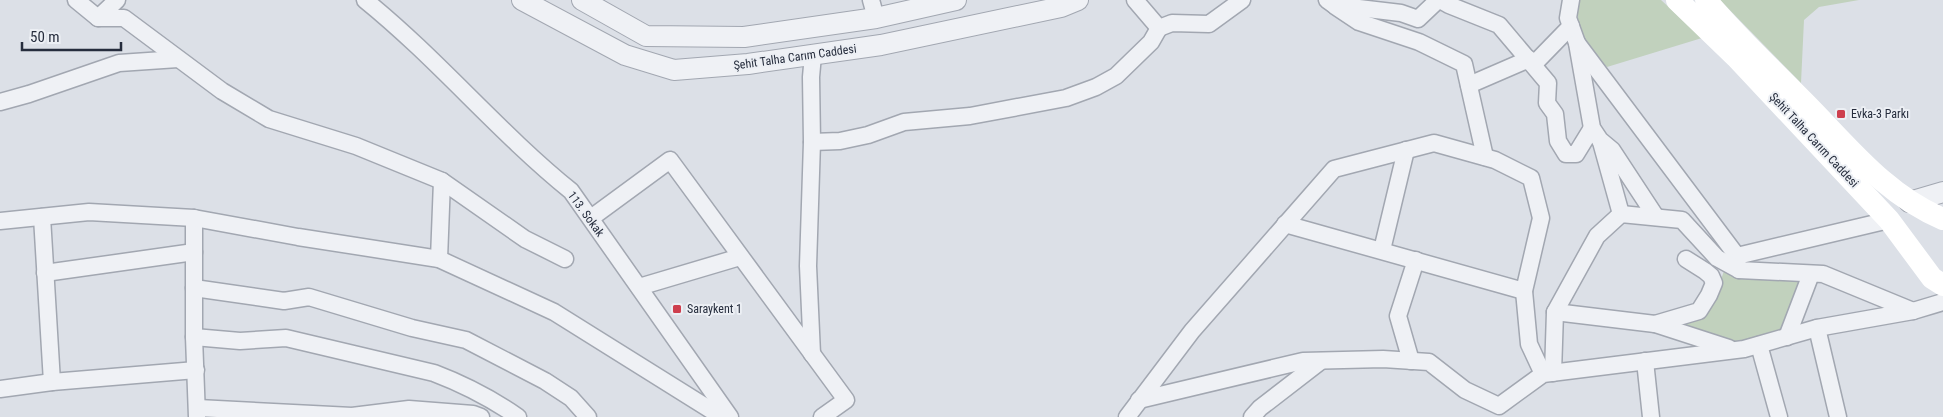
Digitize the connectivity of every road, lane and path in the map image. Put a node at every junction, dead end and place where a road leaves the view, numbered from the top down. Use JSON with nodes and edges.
{"nodes":[{"id":1,"x":76,"y":0,"type":"edge"},
{"id":2,"x":117,"y":0,"type":"edge"},
{"id":3,"x":365,"y":0,"type":"edge"},
{"id":4,"x":523,"y":0,"type":"edge"},
{"id":5,"x":582,"y":0,"type":"edge"},
{"id":6,"x":956,"y":0,"type":"edge"},
{"id":7,"x":1078,"y":0,"type":"edge"},
{"id":8,"x":1135,"y":0,"type":"edge"},
{"id":9,"x":1242,"y":0,"type":"edge"},
{"id":10,"x":1571,"y":0,"type":"edge"},
{"id":11,"x":1677,"y":0,"type":"edge"},
{"id":12,"x":1706,"y":0,"type":"edge"},
{"id":13,"x":1330,"y":2,"type":"edge"},
{"id":14,"x":1403,"y":6,"type":"edge"},
{"id":15,"x":879,"y":11,"type":"edge"},
{"id":16,"x":98,"y":18,"type":"junction"},
{"id":17,"x":1571,"y":26,"type":"junction"},
{"id":18,"x":812,"y":27,"type":"junction"},
{"id":19,"x":1158,"y":28,"type":"junction"},
{"id":20,"x":1577,"y":43,"type":"junction"},
{"id":21,"x":889,"y":44,"type":"junction"},
{"id":22,"x":813,"y":55,"type":"junction"},
{"id":23,"x":178,"y":59,"type":"junction"},
{"id":24,"x":1531,"y":62,"type":"junction"},
{"id":25,"x":1469,"y":86,"type":"junction"},
{"id":26,"x":0,"y":102,"type":"edge"},
{"id":27,"x":1596,"y":134,"type":"junction"},
{"id":28,"x":812,"y":142,"type":"junction"},
{"id":29,"x":1406,"y":150,"type":"junction"},
{"id":30,"x":1485,"y":157,"type":"junction"},
{"id":31,"x":442,"y":181,"type":"junction"},
{"id":32,"x":1943,"y":192,"type":"edge"},
{"id":33,"x":1909,"y":202,"type":"junction"},
{"id":34,"x":1621,"y":214,"type":"junction"},
{"id":35,"x":42,"y":217,"type":"junction"},
{"id":36,"x":1656,"y":217,"type":"junction"},
{"id":37,"x":194,"y":218,"type":"junction"},
{"id":38,"x":591,"y":218,"type":"junction"},
{"id":39,"x":1943,"y":219,"type":"edge"},
{"id":40,"x":1889,"y":220,"type":"junction"},
{"id":41,"x":0,"y":221,"type":"edge"},
{"id":42,"x":1285,"y":224,"type":"junction"},
{"id":43,"x":1382,"y":250,"type":"junction"},
{"id":44,"x":194,"y":252,"type":"junction"},
{"id":45,"x":740,"y":257,"type":"junction"},
{"id":46,"x":439,"y":258,"type":"junction"},
{"id":47,"x":1718,"y":258,"type":"junction"},
{"id":48,"x":564,"y":259,"type":"dead end"},
{"id":49,"x":1686,"y":259,"type":"dead end"},
{"id":50,"x":1416,"y":260,"type":"junction"},
{"id":51,"x":1738,"y":263,"type":"junction"},
{"id":52,"x":1706,"y":271,"type":"junction"},
{"id":53,"x":45,"y":273,"type":"junction"},
{"id":54,"x":1811,"y":274,"type":"junction"},
{"id":55,"x":1943,"y":285,"type":"edge"},
{"id":56,"x":639,"y":287,"type":"junction"},
{"id":57,"x":194,"y":288,"type":"junction"},
{"id":58,"x":1524,"y":291,"type":"junction"},
{"id":59,"x":1943,"y":302,"type":"edge"},
{"id":60,"x":1912,"y":311,"type":"junction"},
{"id":61,"x":1556,"y":312,"type":"junction"},
{"id":62,"x":1655,"y":324,"type":"junction"},
{"id":63,"x":1817,"y":328,"type":"junction"},
{"id":64,"x":194,"y":337,"type":"junction"},
{"id":65,"x":1787,"y":337,"type":"junction"},
{"id":66,"x":1759,"y":345,"type":"junction"},
{"id":67,"x":1736,"y":350,"type":"junction"},
{"id":68,"x":812,"y":354,"type":"junction"},
{"id":69,"x":1321,"y":361,"type":"junction"},
{"id":70,"x":1411,"y":361,"type":"junction"},
{"id":71,"x":1645,"y":361,"type":"junction"},
{"id":72,"x":196,"y":370,"type":"junction"},
{"id":73,"x":1548,"y":373,"type":"junction"},
{"id":74,"x":52,"y":382,"type":"junction"},
{"id":75,"x":0,"y":389,"type":"edge"},
{"id":76,"x":1139,"y":400,"type":"junction"},
{"id":77,"x":1499,"y":411,"type":"edge"},
{"id":78,"x":197,"y":413,"type":"edge"},
{"id":79,"x":1260,"y":414,"type":"edge"},
{"id":80,"x":481,"y":417,"type":"edge"},
{"id":81,"x":518,"y":417,"type":"edge"},
{"id":82,"x":588,"y":417,"type":"edge"},
{"id":83,"x":722,"y":417,"type":"edge"},
{"id":84,"x":730,"y":417,"type":"edge"},
{"id":85,"x":822,"y":417,"type":"edge"},
{"id":86,"x":1127,"y":417,"type":"edge"},
{"id":87,"x":1651,"y":417,"type":"edge"},
{"id":88,"x":1779,"y":417,"type":"edge"},
{"id":89,"x":1838,"y":417,"type":"edge"}],
"edges":[{"from":1,"to":16,"type":"street"},
{"from":2,"to":16,"type":"street"},
{"from":3,"to":38,"type":"street","name":"113. Sokak"},
{"from":4,"to":22,"type":"street","name":"Şehit Talha Carım Caddesi"},
{"from":5,"to":18,"type":"street"},
{"from":6,"to":15,"type":"street"},
{"from":7,"to":21,"type":"street","name":"Şehit Talha Carım Caddesi"},
{"from":8,"to":19,"type":"street"},
{"from":9,"to":19,"type":"street"},
{"from":10,"to":17,"type":"street"},
{"from":11,"to":40,"type":"main road","name":"Şehit Talha Carım Caddesi"},
{"from":12,"to":33,"type":"main road","name":"Şehit Talha Carım Caddesi"},
{"from":13,"to":14,"type":"street"},
{"from":13,"to":25,"type":"street"},
{"from":14,"to":24,"type":"street"},
{"from":15,"to":18,"type":"street"},
{"from":15,"to":21,"type":"street"},
{"from":16,"to":23,"type":"street"},
{"from":17,"to":20,"type":"street"},
{"from":17,"to":24,"type":"street"},
{"from":18,"to":22,"type":"street"},
{"from":19,"to":28,"type":"street"},
{"from":20,"to":27,"type":"street"},
{"from":20,"to":51,"type":"street"},
{"from":21,"to":22,"type":"street","name":"Şehit Talha Carım Caddesi"},
{"from":22,"to":28,"type":"street"},
{"from":23,"to":26,"type":"street"},
{"from":23,"to":31,"type":"street"},
{"from":24,"to":25,"type":"street"},
{"from":24,"to":27,"type":"street"},
{"from":25,"to":30,"type":"street"},
{"from":27,"to":34,"type":"street"},
{"from":27,"to":36,"type":"street"},
{"from":28,"to":68,"type":"street"},
{"from":29,"to":30,"type":"street"},
{"from":29,"to":42,"type":"street"},
{"from":29,"to":43,"type":"street"},
{"from":30,"to":58,"type":"street"},
{"from":31,"to":46,"type":"street"},
{"from":31,"to":48,"type":"street"},
{"from":32,"to":33,"type":"street"},
{"from":33,"to":39,"type":"main road","name":"Şehit Talha Carım Caddesi"},
{"from":34,"to":36,"type":"street"},
{"from":34,"to":61,"type":"street"},
{"from":35,"to":37,"type":"street"},
{"from":35,"to":41,"type":"street"},
{"from":35,"to":53,"type":"street"},
{"from":36,"to":47,"type":"street"},
{"from":37,"to":44,"type":"street"},
{"from":37,"to":46,"type":"street"},
{"from":38,"to":45,"type":"street"},
{"from":38,"to":56,"type":"street","name":"113. Sokak"},
{"from":40,"to":51,"type":"street"},
{"from":40,"to":55,"type":"main road","name":"Şehit Talha Carım Caddesi"},
{"from":42,"to":43,"type":"street"},
{"from":42,"to":76,"type":"street"},
{"from":43,"to":50,"type":"street"},
{"from":44,"to":53,"type":"street"},
{"from":44,"to":57,"type":"street"},
{"from":45,"to":56,"type":"street"},
{"from":45,"to":68,"type":"street"},
{"from":46,"to":83,"type":"street"},
{"from":47,"to":51,"type":"street"},
{"from":47,"to":52,"type":"street"},
{"from":49,"to":52,"type":"street"},
{"from":50,"to":58,"type":"street"},
{"from":50,"to":70,"type":"street"},
{"from":51,"to":54,"type":"street"},
{"from":52,"to":62,"type":"street"},
{"from":53,"to":74,"type":"street"},
{"from":54,"to":60,"type":"street"},
{"from":54,"to":65,"type":"street"},
{"from":56,"to":84,"type":"street","name":"113. Sokak"},
{"from":57,"to":64,"type":"street"},
{"from":57,"to":82,"type":"street"},
{"from":58,"to":73,"type":"street"},
{"from":59,"to":60,"type":"street"},
{"from":60,"to":63,"type":"street"},
{"from":61,"to":62,"type":"street"},
{"from":61,"to":73,"type":"street"},
{"from":62,"to":67,"type":"street"},
{"from":63,"to":65,"type":"street"},
{"from":63,"to":89,"type":"street"},
{"from":64,"to":72,"type":"street"},
{"from":64,"to":81,"type":"street"},
{"from":65,"to":66,"type":"street"},
{"from":66,"to":67,"type":"street"},
{"from":66,"to":88,"type":"street"},
{"from":67,"to":71,"type":"street"},
{"from":68,"to":85,"type":"street"},
{"from":69,"to":70,"type":"street"},
{"from":69,"to":76,"type":"street"},
{"from":69,"to":79,"type":"street"},
{"from":70,"to":77,"type":"street"},
{"from":71,"to":73,"type":"street"},
{"from":71,"to":87,"type":"street"},
{"from":72,"to":74,"type":"street"},
{"from":72,"to":78,"type":"street"},
{"from":73,"to":77,"type":"street"},
{"from":74,"to":75,"type":"street"},
{"from":76,"to":86,"type":"street"},
{"from":78,"to":80,"type":"street"}]}
